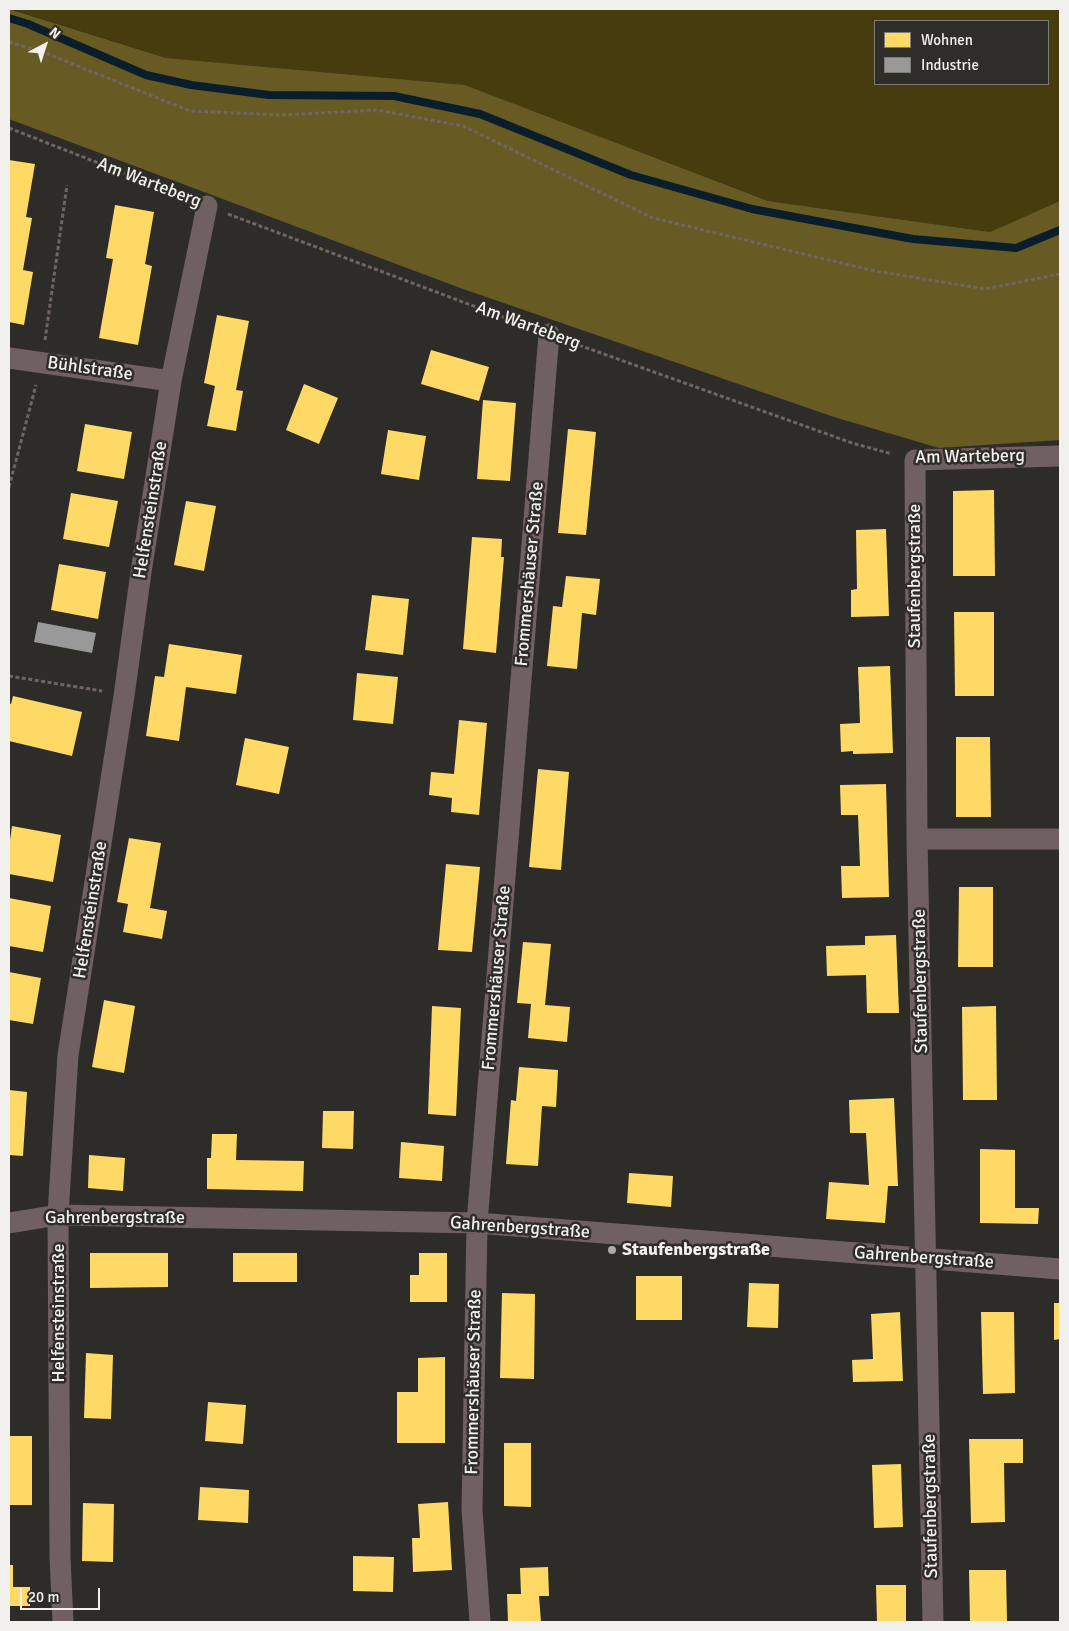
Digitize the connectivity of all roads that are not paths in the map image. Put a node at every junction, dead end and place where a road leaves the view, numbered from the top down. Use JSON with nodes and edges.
{"nodes":[{"id":1,"x":207,"y":206,"type":"road end"},
{"id":2,"x":549,"y":334,"type":"road end"},
{"id":3,"x":9,"y":358,"type":"edge"},
{"id":4,"x":171,"y":381,"type":"junction"},
{"id":5,"x":1060,"y":456,"type":"edge"},
{"id":6,"x":915,"y":460,"type":"joint"},
{"id":7,"x":917,"y":838,"type":"junction"},
{"id":8,"x":1060,"y":839,"type":"edge"},
{"id":9,"x":58,"y":1215,"type":"junction"},
{"id":10,"x":9,"y":1223,"type":"edge"},
{"id":11,"x":477,"y":1223,"type":"junction"},
{"id":12,"x":927,"y":1259,"type":"junction"},
{"id":13,"x":1060,"y":1269,"type":"edge"},
{"id":14,"x":63,"y":1622,"type":"edge"},
{"id":15,"x":480,"y":1622,"type":"edge"},
{"id":16,"x":933,"y":1622,"type":"edge"}],
"edges":[{"from":1,"to":4,"type":"street","name":"Helfensteinstraße"},
{"from":2,"to":11,"type":"street","name":"Frommershäuser Straße"},
{"from":3,"to":4,"type":"street","name":"Bühlstraße"},
{"from":4,"to":9,"type":"street","name":"Helfensteinstraße"},
{"from":5,"to":6,"type":"street","name":"Am Warteberg"},
{"from":6,"to":7,"type":"street","name":"Staufenbergstraße"},
{"from":7,"to":8,"type":"street"},
{"from":7,"to":12,"type":"street","name":"Staufenbergstraße"},
{"from":9,"to":10,"type":"street","name":"Gahrenbergstraße"},
{"from":9,"to":11,"type":"street","name":"Gahrenbergstraße"},
{"from":9,"to":14,"type":"street","name":"Helfensteinstraße"},
{"from":11,"to":12,"type":"street","name":"Gahrenbergstraße"},
{"from":11,"to":15,"type":"street","name":"Frommershäuser Straße"},
{"from":12,"to":13,"type":"street","name":"Gahrenbergstraße"},
{"from":12,"to":16,"type":"street","name":"Staufenbergstraße"}]}
